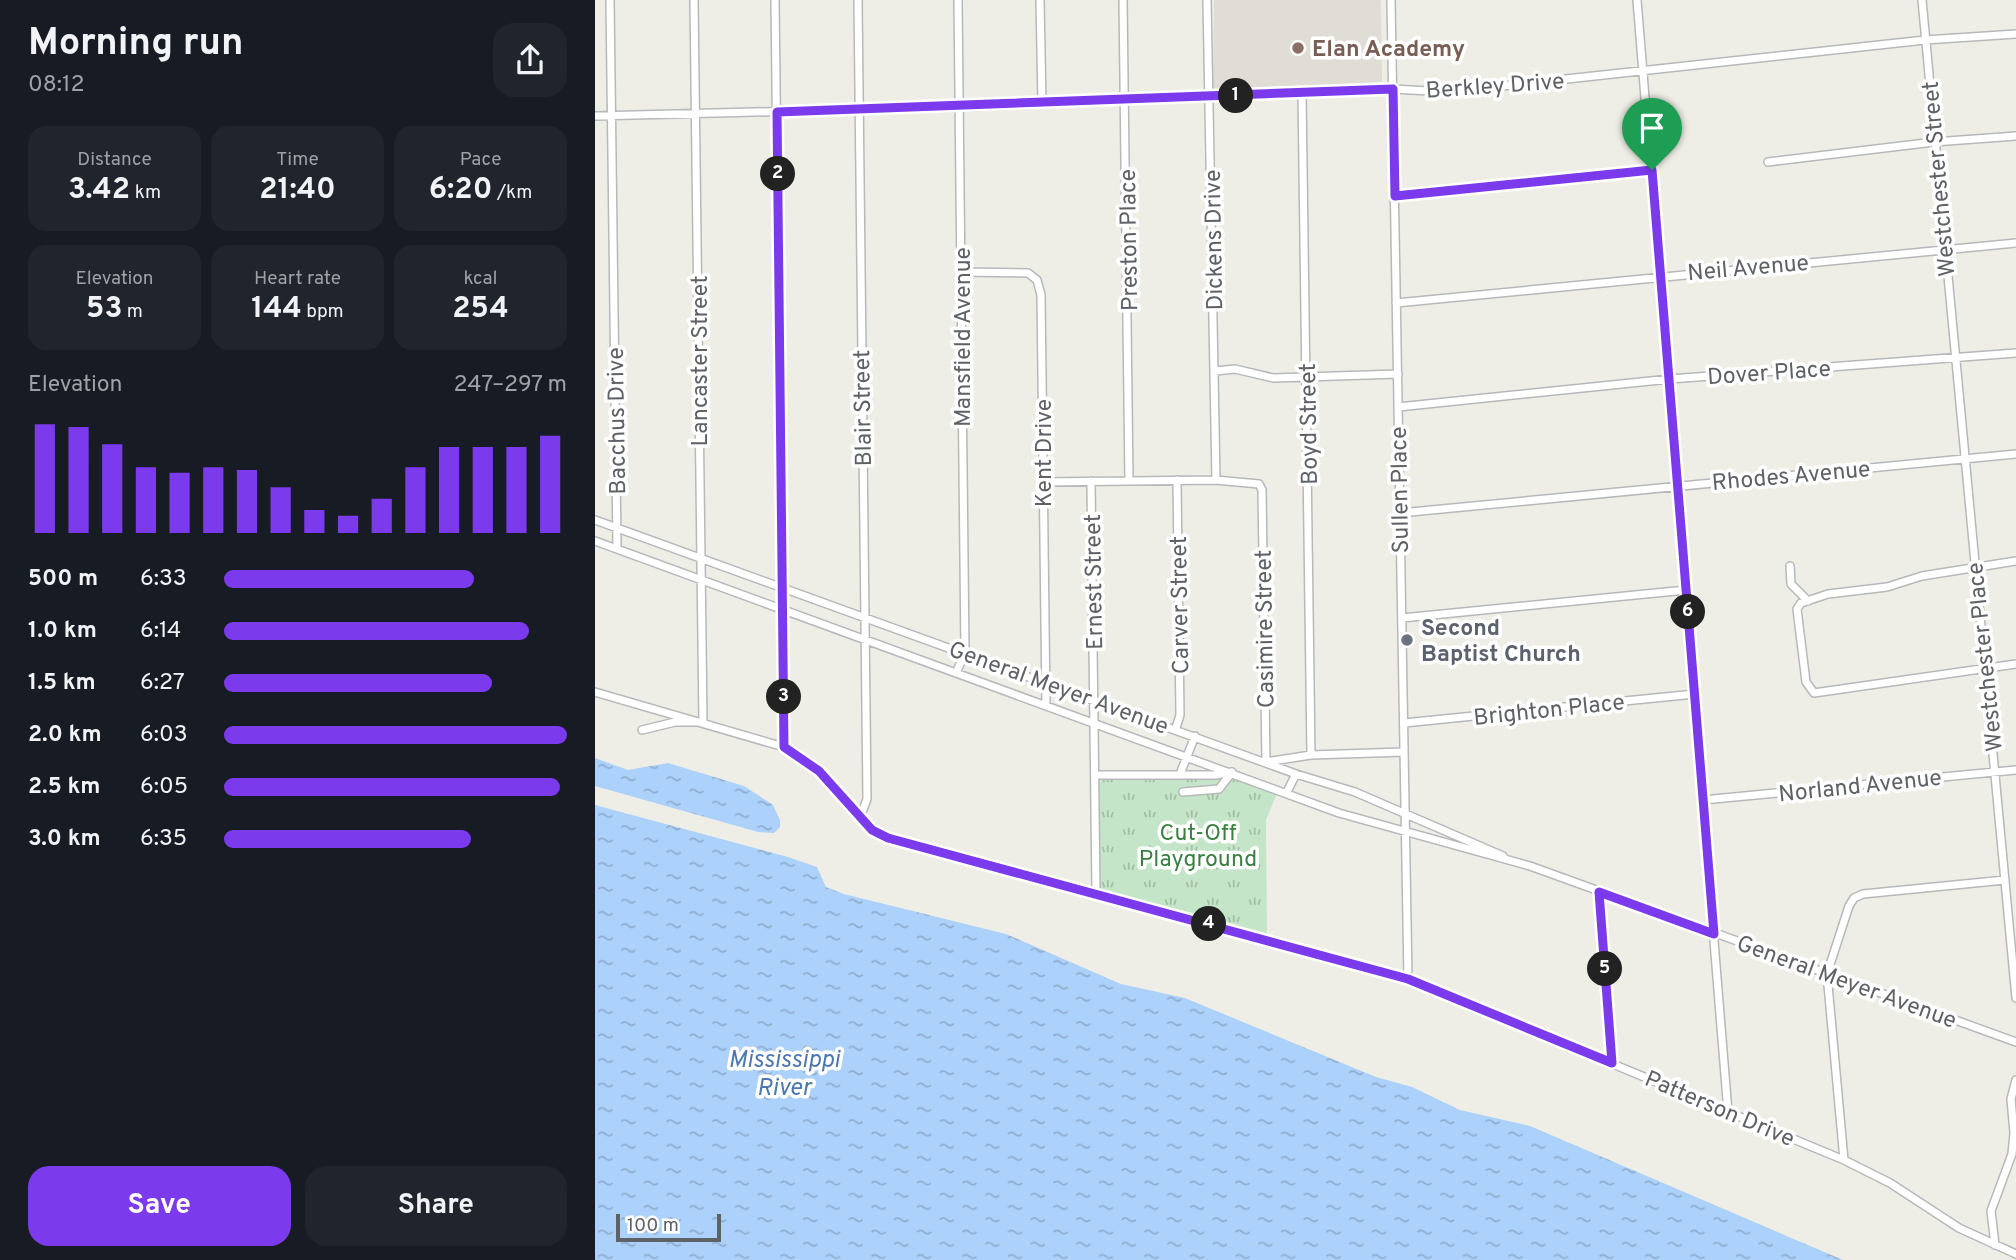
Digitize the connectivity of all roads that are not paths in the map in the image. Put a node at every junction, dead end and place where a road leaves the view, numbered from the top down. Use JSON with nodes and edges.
{"nodes":[{"id":1,"x":610,"y":0,"type":"edge"},
{"id":2,"x":694,"y":0,"type":"edge"},
{"id":3,"x":775,"y":0,"type":"edge"},
{"id":4,"x":858,"y":0,"type":"edge"},
{"id":5,"x":958,"y":0,"type":"edge"},
{"id":6,"x":1040,"y":0,"type":"edge"},
{"id":7,"x":1123,"y":0,"type":"edge"},
{"id":8,"x":1207,"y":0,"type":"edge"},
{"id":9,"x":1391,"y":0,"type":"edge"},
{"id":10,"x":1637,"y":0,"type":"edge"},
{"id":11,"x":1922,"y":0,"type":"edge"},
{"id":12,"x":2016,"y":34,"type":"edge"},
{"id":13,"x":1925,"y":40,"type":"junction"},
{"id":14,"x":1644,"y":71,"type":"junction"},
{"id":15,"x":1393,"y":89,"type":"junction"},
{"id":16,"x":1302,"y":93,"type":"junction"},
{"id":17,"x":1210,"y":97,"type":"junction"},
{"id":18,"x":1126,"y":100,"type":"junction"},
{"id":19,"x":1042,"y":104,"type":"junction"},
{"id":20,"x":961,"y":107,"type":"junction"},
{"id":21,"x":859,"y":110,"type":"junction"},
{"id":22,"x":777,"y":112,"type":"junction"},
{"id":23,"x":697,"y":114,"type":"junction"},
{"id":24,"x":595,"y":116,"type":"edge"},
{"id":25,"x":612,"y":116,"type":"junction"},
{"id":26,"x":2016,"y":136,"type":"edge"},
{"id":27,"x":1934,"y":142,"type":"junction"},
{"id":28,"x":1768,"y":162,"type":"dead end"},
{"id":29,"x":1652,"y":170,"type":"junction"},
{"id":30,"x":1395,"y":196,"type":"junction"},
{"id":31,"x":2016,"y":243,"type":"edge"},
{"id":32,"x":1944,"y":249,"type":"junction"},
{"id":33,"x":961,"y":272,"type":"junction"},
{"id":34,"x":1661,"y":275,"type":"junction"},
{"id":35,"x":1397,"y":303,"type":"junction"},
{"id":36,"x":2016,"y":353,"type":"edge"},
{"id":37,"x":1954,"y":358,"type":"junction"},
{"id":38,"x":1215,"y":371,"type":"junction"},
{"id":39,"x":1398,"y":374,"type":"junction"},
{"id":40,"x":1307,"y":377,"type":"junction"},
{"id":41,"x":1670,"y":379,"type":"junction"},
{"id":42,"x":1398,"y":407,"type":"junction"},
{"id":43,"x":2016,"y":454,"type":"edge"},
{"id":44,"x":1964,"y":459,"type":"junction"},
{"id":45,"x":1177,"y":480,"type":"junction"},
{"id":46,"x":1216,"y":480,"type":"junction"},
{"id":47,"x":1091,"y":481,"type":"junction"},
{"id":48,"x":1129,"y":481,"type":"junction"},
{"id":49,"x":1044,"y":482,"type":"junction"},
{"id":50,"x":1679,"y":485,"type":"junction"},
{"id":51,"x":1400,"y":513,"type":"junction"},
{"id":52,"x":595,"y":520,"type":"edge"},
{"id":53,"x":617,"y":528,"type":"junction"},
{"id":54,"x":595,"y":541,"type":"edge"},
{"id":55,"x":617,"y":547,"type":"junction"},
{"id":56,"x":700,"y":558,"type":"junction"},
{"id":57,"x":2016,"y":561,"type":"edge"},
{"id":58,"x":1790,"y":566,"type":"dead end"},
{"id":59,"x":1975,"y":567,"type":"junction"},
{"id":60,"x":701,"y":581,"type":"junction"},
{"id":61,"x":783,"y":586,"type":"junction"},
{"id":62,"x":1686,"y":590,"type":"junction"},
{"id":63,"x":1808,"y":601,"type":"junction"},
{"id":64,"x":783,"y":610,"type":"junction"},
{"id":65,"x":864,"y":616,"type":"junction"},
{"id":66,"x":1402,"y":618,"type":"junction"},
{"id":67,"x":864,"y":639,"type":"junction"},
{"id":68,"x":965,"y":653,"type":"junction"},
{"id":69,"x":2016,"y":664,"type":"edge"},
{"id":70,"x":1986,"y":666,"type":"junction"},
{"id":71,"x":956,"y":673,"type":"junction"},
{"id":72,"x":1045,"y":681,"type":"junction"},
{"id":73,"x":595,"y":692,"type":"edge"},
{"id":74,"x":1695,"y":694,"type":"junction"},
{"id":75,"x":1094,"y":700,"type":"junction"},
{"id":76,"x":1046,"y":705,"type":"junction"},
{"id":77,"x":703,"y":722,"type":"junction"},
{"id":78,"x":1094,"y":722,"type":"junction"},
{"id":79,"x":1403,"y":723,"type":"junction"},
{"id":80,"x":1176,"y":728,"type":"junction"},
{"id":81,"x":642,"y":730,"type":"dead end"},
{"id":82,"x":1195,"y":736,"type":"junction"},
{"id":83,"x":784,"y":747,"type":"junction"},
{"id":84,"x":1404,"y":752,"type":"junction"},
{"id":85,"x":1311,"y":755,"type":"junction"},
{"id":86,"x":1186,"y":756,"type":"junction"},
{"id":87,"x":1266,"y":762,"type":"junction"},
{"id":88,"x":2016,"y":770,"type":"edge"},
{"id":89,"x":1996,"y":771,"type":"junction"},
{"id":90,"x":1232,"y":772,"type":"junction"},
{"id":91,"x":1180,"y":774,"type":"junction"},
{"id":92,"x":1296,"y":774,"type":"junction"},
{"id":93,"x":1095,"y":775,"type":"junction"},
{"id":94,"x":1183,"y":792,"type":"dead end"},
{"id":95,"x":1287,"y":792,"type":"junction"},
{"id":96,"x":1703,"y":800,"type":"junction"},
{"id":97,"x":1405,"y":812,"type":"junction"},
{"id":98,"x":861,"y":815,"type":"junction"},
{"id":99,"x":1405,"y":831,"type":"junction"},
{"id":100,"x":1520,"y":863,"type":"junction"},
{"id":101,"x":2005,"y":880,"type":"junction"},
{"id":102,"x":1096,"y":892,"type":"junction"},
{"id":103,"x":1599,"y":892,"type":"junction"},
{"id":104,"x":1714,"y":934,"type":"junction"},
{"id":105,"x":1827,"y":974,"type":"junction"},
{"id":106,"x":1408,"y":979,"type":"junction"},
{"id":107,"x":2016,"y":998,"type":"edge"},
{"id":108,"x":2016,"y":1042,"type":"edge"},
{"id":109,"x":1612,"y":1063,"type":"junction"},
{"id":110,"x":2016,"y":1080,"type":"edge"},
{"id":111,"x":1728,"y":1112,"type":"junction"},
{"id":112,"x":1844,"y":1160,"type":"junction"},
{"id":113,"x":1995,"y":1245,"type":"junction"},
{"id":114,"x":2016,"y":1254,"type":"edge"}],
"edges":[{"from":1,"to":25,"type":"street","name":"Bacchus Drive"},
{"from":2,"to":23,"type":"street","name":"Lancaster Street"},
{"from":3,"to":22,"type":"street"},
{"from":4,"to":21,"type":"street","name":"Blair Street"},
{"from":5,"to":20,"type":"street","name":"Mansfield Avenue"},
{"from":6,"to":19,"type":"street"},
{"from":7,"to":18,"type":"street","name":"Preston Place"},
{"from":8,"to":17,"type":"street","name":"Dickens Drive"},
{"from":9,"to":15,"type":"street","name":"Sullen Place"},
{"from":10,"to":14,"type":"street"},
{"from":11,"to":13,"type":"street","name":"Westchester Street"},
{"from":12,"to":13,"type":"street","name":"Berkley Drive"},
{"from":13,"to":14,"type":"street","name":"Berkley Drive"},
{"from":13,"to":27,"type":"street","name":"Westchester Street"},
{"from":14,"to":15,"type":"street","name":"Berkley Drive"},
{"from":14,"to":29,"type":"street"},
{"from":15,"to":16,"type":"street","name":"Berkley Drive"},
{"from":15,"to":30,"type":"street","name":"Sullen Place"},
{"from":16,"to":17,"type":"street","name":"Berkley Drive"},
{"from":16,"to":40,"type":"street","name":"Boyd Street"},
{"from":17,"to":18,"type":"street","name":"Berkley Drive"},
{"from":17,"to":38,"type":"street","name":"Dickens Drive"},
{"from":18,"to":19,"type":"street","name":"Berkley Drive"},
{"from":18,"to":48,"type":"street","name":"Preston Place"},
{"from":19,"to":20,"type":"street","name":"Berkley Drive"},
{"from":20,"to":21,"type":"street","name":"Berkley Drive"},
{"from":20,"to":33,"type":"street","name":"Mansfield Avenue"},
{"from":21,"to":22,"type":"street","name":"Berkley Drive"},
{"from":21,"to":65,"type":"street","name":"Blair Street"},
{"from":22,"to":23,"type":"street","name":"Berkley Drive"},
{"from":22,"to":61,"type":"street"},
{"from":23,"to":25,"type":"street","name":"Berkley Drive"},
{"from":23,"to":56,"type":"street","name":"Lancaster Street"},
{"from":24,"to":25,"type":"street","name":"Berkley Drive"},
{"from":25,"to":53,"type":"street","name":"Bacchus Drive"},
{"from":26,"to":27,"type":"street"},
{"from":27,"to":28,"type":"street"},
{"from":27,"to":32,"type":"street","name":"Westchester Street"},
{"from":29,"to":30,"type":"street"},
{"from":29,"to":34,"type":"street"},
{"from":30,"to":35,"type":"street","name":"Sullen Place"},
{"from":31,"to":32,"type":"street","name":"Neil Avenue"},
{"from":32,"to":34,"type":"street","name":"Neil Avenue"},
{"from":32,"to":37,"type":"street","name":"Westchester Street"},
{"from":33,"to":49,"type":"street","name":"Kent Drive"},
{"from":33,"to":68,"type":"street","name":"Mansfield Avenue"},
{"from":34,"to":35,"type":"street","name":"Neil Avenue"},
{"from":34,"to":41,"type":"street"},
{"from":35,"to":39,"type":"street","name":"Sullen Place"},
{"from":36,"to":37,"type":"street","name":"Dover Place"},
{"from":37,"to":41,"type":"street","name":"Dover Place"},
{"from":37,"to":44,"type":"street","name":"Westchester Place"},
{"from":38,"to":40,"type":"street"},
{"from":38,"to":46,"type":"street","name":"Dickens Drive"},
{"from":39,"to":40,"type":"street"},
{"from":39,"to":42,"type":"street","name":"Sullen Place"},
{"from":40,"to":85,"type":"street","name":"Boyd Street"},
{"from":41,"to":42,"type":"street","name":"Dover Place"},
{"from":41,"to":50,"type":"street"},
{"from":42,"to":51,"type":"street","name":"Sullen Place"},
{"from":43,"to":44,"type":"street","name":"Rhodes Avenue"},
{"from":44,"to":50,"type":"street","name":"Rhodes Avenue"},
{"from":44,"to":59,"type":"street","name":"Westchester Place"},
{"from":45,"to":46,"type":"street"},
{"from":45,"to":48,"type":"street"},
{"from":45,"to":80,"type":"street","name":"Carver Street"},
{"from":46,"to":87,"type":"street","name":"Casimire Street"},
{"from":47,"to":48,"type":"street"},
{"from":47,"to":49,"type":"street"},
{"from":47,"to":75,"type":"street","name":"Ernest Street"},
{"from":49,"to":72,"type":"street","name":"Kent Drive"},
{"from":50,"to":51,"type":"street","name":"Rhodes Avenue"},
{"from":50,"to":62,"type":"street"},
{"from":51,"to":66,"type":"street","name":"Sullen Place"},
{"from":52,"to":53,"type":"street","name":"General Meyer Avenue"},
{"from":53,"to":55,"type":"street","name":"Bacchus Drive"},
{"from":53,"to":56,"type":"street","name":"General Meyer Avenue"},
{"from":54,"to":55,"type":"street","name":"General Meyer Avenue"},
{"from":55,"to":60,"type":"street","name":"General Meyer Avenue"},
{"from":56,"to":60,"type":"street","name":"Lancaster Street"},
{"from":56,"to":61,"type":"street","name":"General Meyer Avenue"},
{"from":57,"to":59,"type":"street"},
{"from":58,"to":63,"type":"street"},
{"from":59,"to":63,"type":"street"},
{"from":59,"to":70,"type":"street","name":"Westchester Place"},
{"from":60,"to":64,"type":"street","name":"General Meyer Avenue"},
{"from":60,"to":77,"type":"street","name":"Lancaster Street"},
{"from":61,"to":64,"type":"street"},
{"from":61,"to":65,"type":"street","name":"General Meyer Avenue"},
{"from":62,"to":66,"type":"street"},
{"from":62,"to":74,"type":"street"},
{"from":63,"to":70,"type":"street"},
{"from":64,"to":67,"type":"street","name":"General Meyer Avenue"},
{"from":64,"to":83,"type":"street"},
{"from":65,"to":67,"type":"street","name":"Blair Street"},
{"from":65,"to":68,"type":"street","name":"General Meyer Avenue"},
{"from":66,"to":79,"type":"street","name":"Sullen Place"},
{"from":67,"to":71,"type":"street","name":"General Meyer Avenue"},
{"from":67,"to":98,"type":"street","name":"Blair Street"},
{"from":68,"to":71,"type":"street","name":"Mansfield Avenue"},
{"from":68,"to":72,"type":"street","name":"General Meyer Avenue"},
{"from":69,"to":70,"type":"street"},
{"from":70,"to":89,"type":"street","name":"Westchester Place"},
{"from":71,"to":76,"type":"street","name":"General Meyer Avenue"},
{"from":72,"to":75,"type":"street","name":"General Meyer Avenue"},
{"from":72,"to":76,"type":"street","name":"Kent Drive"},
{"from":73,"to":77,"type":"street","name":"Patterson Drive"},
{"from":74,"to":79,"type":"street","name":"Brighton Place"},
{"from":74,"to":96,"type":"street"},
{"from":75,"to":78,"type":"street","name":"Ernest Street"},
{"from":75,"to":80,"type":"street","name":"General Meyer Avenue"},
{"from":76,"to":78,"type":"street","name":"General Meyer Avenue"},
{"from":77,"to":81,"type":"street"},
{"from":77,"to":83,"type":"street","name":"Patterson Drive"},
{"from":78,"to":86,"type":"street","name":"General Meyer Avenue"},
{"from":78,"to":93,"type":"street","name":"Ernest Street"},
{"from":79,"to":84,"type":"street","name":"Sullen Place"},
{"from":80,"to":82,"type":"street","name":"General Meyer Avenue"},
{"from":82,"to":86,"type":"street"},
{"from":82,"to":87,"type":"street","name":"General Meyer Avenue"},
{"from":83,"to":98,"type":"street","name":"Patterson Drive"},
{"from":84,"to":85,"type":"street"},
{"from":84,"to":97,"type":"street","name":"Sullen Place"},
{"from":85,"to":87,"type":"street"},
{"from":86,"to":90,"type":"street","name":"General Meyer Avenue"},
{"from":86,"to":91,"type":"street"},
{"from":87,"to":92,"type":"street","name":"General Meyer Avenue"},
{"from":88,"to":89,"type":"street","name":"Norland Avenue"},
{"from":89,"to":96,"type":"street","name":"Norland Avenue"},
{"from":89,"to":101,"type":"street","name":"Westchester Place"},
{"from":90,"to":91,"type":"street"},
{"from":90,"to":94,"type":"street"},
{"from":90,"to":95,"type":"street","name":"General Meyer Avenue"},
{"from":91,"to":93,"type":"street"},
{"from":92,"to":95,"type":"street"},
{"from":92,"to":97,"type":"street","name":"General Meyer Avenue"},
{"from":93,"to":102,"type":"street","name":"Ernest Street"},
{"from":95,"to":99,"type":"street","name":"General Meyer Avenue"},
{"from":96,"to":104,"type":"street"},
{"from":97,"to":99,"type":"street","name":"Sullen Place"},
{"from":97,"to":100,"type":"street","name":"General Meyer Avenue"},
{"from":98,"to":102,"type":"street","name":"Patterson Drive"},
{"from":99,"to":100,"type":"street","name":"General Meyer Avenue"},
{"from":99,"to":106,"type":"street","name":"Sullen Place"},
{"from":100,"to":103,"type":"street","name":"General Meyer Avenue"},
{"from":101,"to":105,"type":"street"},
{"from":101,"to":107,"type":"street","name":"Westchester Place"},
{"from":102,"to":106,"type":"street","name":"Patterson Drive"},
{"from":103,"to":104,"type":"street","name":"General Meyer Avenue"},
{"from":103,"to":109,"type":"street"},
{"from":104,"to":105,"type":"street","name":"General Meyer Avenue"},
{"from":104,"to":111,"type":"street"},
{"from":105,"to":108,"type":"street","name":"General Meyer Avenue"},
{"from":105,"to":112,"type":"street"},
{"from":106,"to":109,"type":"street","name":"Patterson Drive"},
{"from":109,"to":111,"type":"street","name":"Patterson Drive"},
{"from":110,"to":113,"type":"street"},
{"from":111,"to":112,"type":"street","name":"Patterson Drive"},
{"from":112,"to":113,"type":"street","name":"Patterson Drive"},
{"from":113,"to":114,"type":"street","name":"Patterson Drive"}]}
